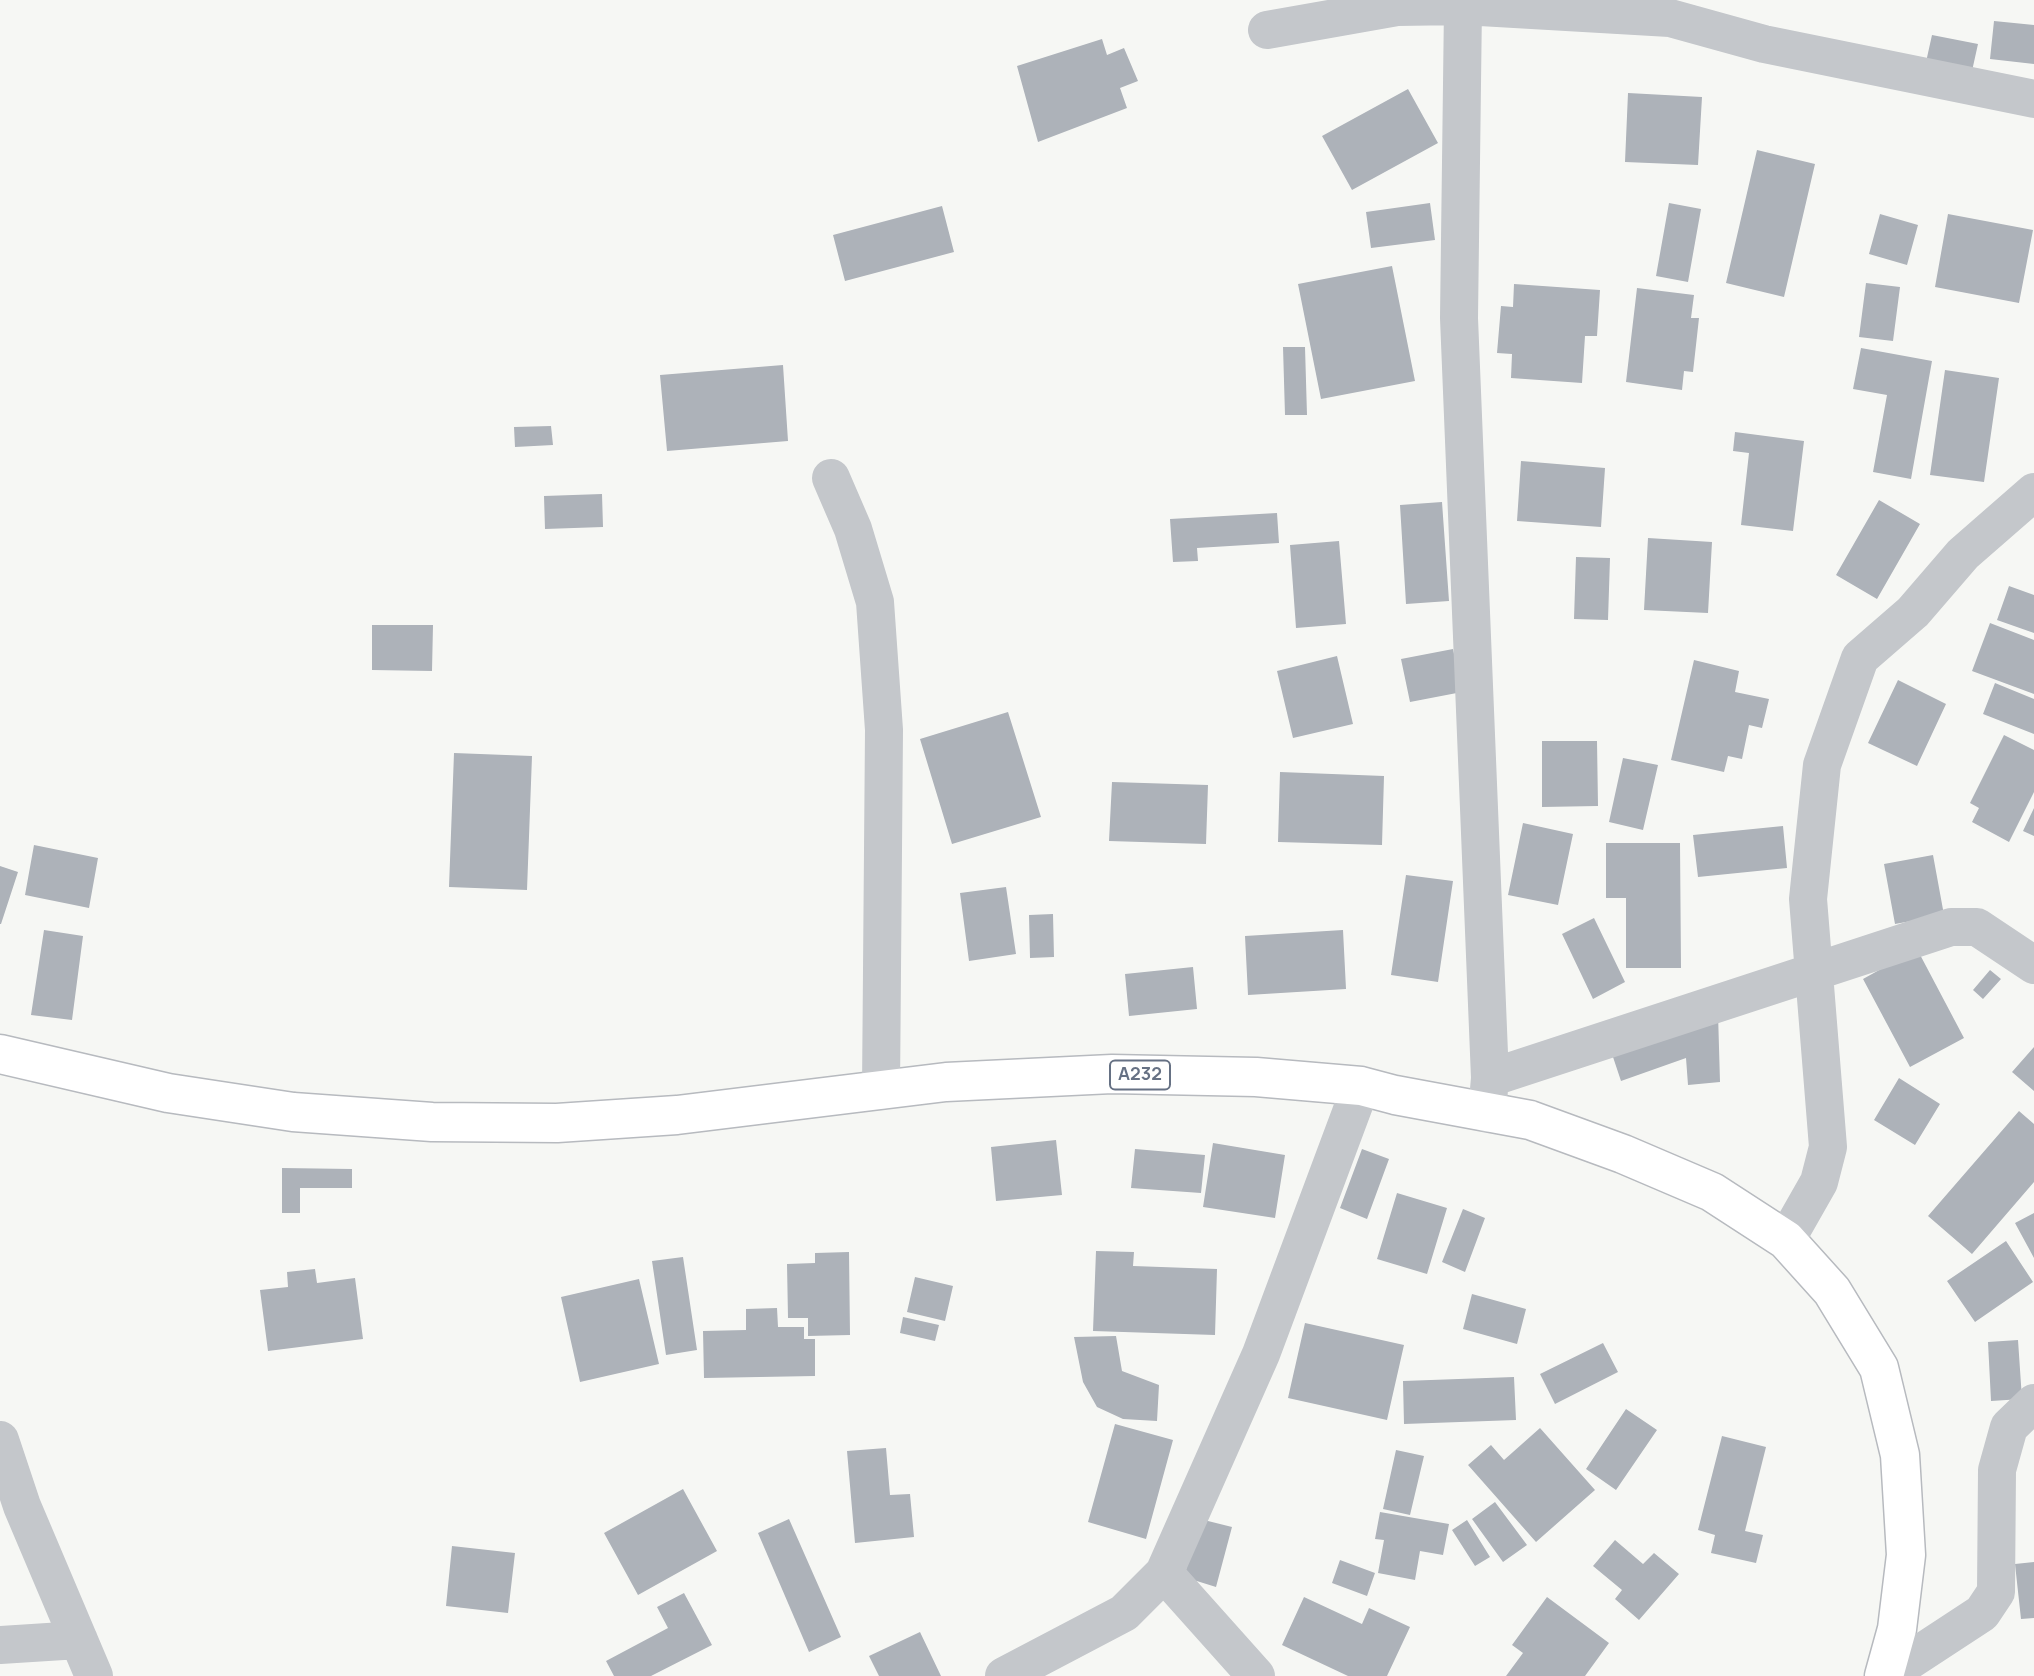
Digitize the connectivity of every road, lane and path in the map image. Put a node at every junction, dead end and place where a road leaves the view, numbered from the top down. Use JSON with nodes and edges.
{"nodes":[{"id":1,"x":1463,"y":6,"type":"junction"},
{"id":2,"x":1267,"y":30,"type":"dead end"},
{"id":3,"x":2034,"y":99,"type":"edge"},
{"id":4,"x":831,"y":478,"type":"dead end"},
{"id":5,"x":2034,"y":492,"type":"edge"},
{"id":6,"x":2034,"y":965,"type":"edge"},
{"id":7,"x":1814,"y":973,"type":"junction"},
{"id":8,"x":0,"y":1054,"type":"edge"},
{"id":9,"x":1361,"y":1086,"type":"junction"},
{"id":10,"x":881,"y":1090,"type":"junction"},
{"id":11,"x":1488,"y":1096,"type":"junction"},
{"id":12,"x":1786,"y":1240,"type":"junction"},
{"id":13,"x":2034,"y":1403,"type":"edge"},
{"id":14,"x":0,"y":1440,"type":"edge"},
{"id":15,"x":1164,"y":1573,"type":"junction"},
{"id":16,"x":79,"y":1640,"type":"junction"},
{"id":17,"x":0,"y":1645,"type":"edge"},
{"id":18,"x":94,"y":1676,"type":"edge"},
{"id":19,"x":1004,"y":1676,"type":"edge"},
{"id":20,"x":1256,"y":1676,"type":"edge"},
{"id":21,"x":1885,"y":1676,"type":"edge"}],
"edges":[{"from":1,"to":2,"type":"street"},
{"from":1,"to":3,"type":"street"},
{"from":1,"to":11,"type":"street"},
{"from":4,"to":10,"type":"street"},
{"from":5,"to":7,"type":"street"},
{"from":6,"to":7,"type":"street"},
{"from":7,"to":11,"type":"street"},
{"from":7,"to":12,"type":"street"},
{"from":8,"to":10,"type":"main road","number":"A232"},
{"from":9,"to":10,"type":"main road","number":"A232"},
{"from":9,"to":11,"type":"main road","number":"A232"},
{"from":9,"to":15,"type":"street"},
{"from":11,"to":12,"type":"main road","number":"A232"},
{"from":12,"to":21,"type":"main road","number":"A232"},
{"from":13,"to":21,"type":"street"},
{"from":14,"to":16,"type":"street"},
{"from":15,"to":19,"type":"street"},
{"from":15,"to":20,"type":"street"},
{"from":16,"to":17,"type":"street"},
{"from":16,"to":18,"type":"street"}]}
